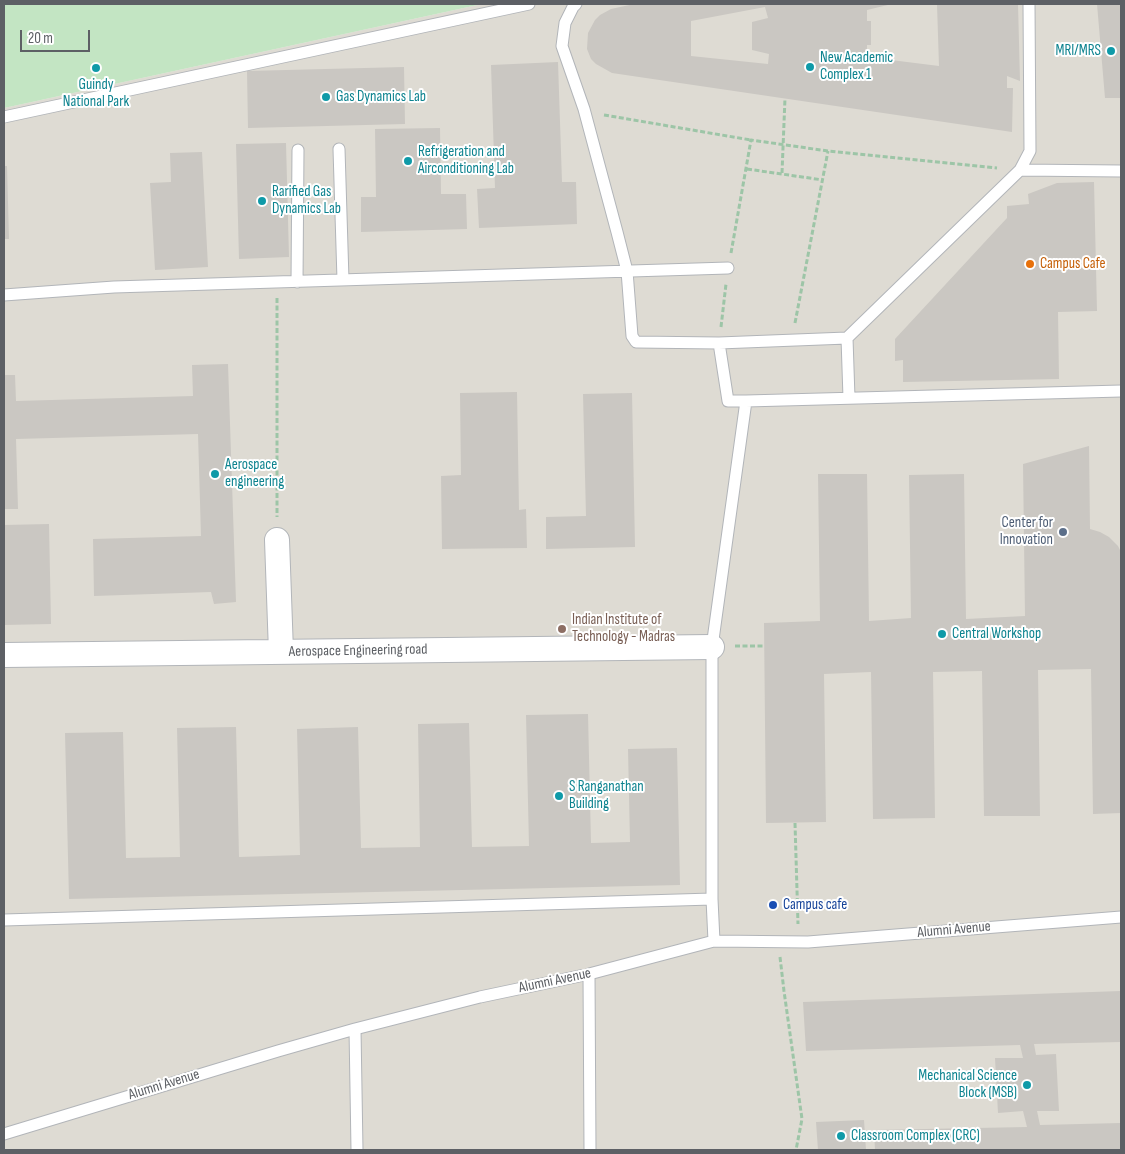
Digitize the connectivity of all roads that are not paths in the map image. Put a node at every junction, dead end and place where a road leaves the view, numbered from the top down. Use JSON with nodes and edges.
{"nodes":[{"id":1,"x":529,"y":4,"type":"edge"},
{"id":2,"x":576,"y":4,"type":"edge"},
{"id":3,"x":1029,"y":4,"type":"edge"},
{"id":4,"x":4,"y":118,"type":"edge"},
{"id":5,"x":339,"y":149,"type":"dead end"},
{"id":6,"x":298,"y":150,"type":"dead end"},
{"id":7,"x":1020,"y":170,"type":"junction"},
{"id":8,"x":1121,"y":171,"type":"edge"},
{"id":9,"x":728,"y":268,"type":"road end"},
{"id":10,"x":627,"y":271,"type":"junction"},
{"id":11,"x":343,"y":280,"type":"junction"},
{"id":12,"x":297,"y":282,"type":"junction"},
{"id":13,"x":4,"y":295,"type":"edge"},
{"id":14,"x":847,"y":338,"type":"junction"},
{"id":15,"x":719,"y":342,"type":"junction"},
{"id":16,"x":1121,"y":392,"type":"edge"},
{"id":17,"x":849,"y":398,"type":"junction"},
{"id":18,"x":746,"y":401,"type":"junction"},
{"id":19,"x":277,"y":540,"type":"road end"},
{"id":20,"x":712,"y":646,"type":"junction"},
{"id":21,"x":281,"y":652,"type":"junction"},
{"id":22,"x":4,"y":655,"type":"edge"},
{"id":23,"x":712,"y":899,"type":"junction"},
{"id":24,"x":1121,"y":916,"type":"edge"},
{"id":25,"x":4,"y":920,"type":"edge"},
{"id":26,"x":714,"y":941,"type":"junction"},
{"id":27,"x":589,"y":974,"type":"junction"},
{"id":28,"x":355,"y":1029,"type":"junction"},
{"id":29,"x":4,"y":1134,"type":"edge"},
{"id":30,"x":357,"y":1150,"type":"edge"},
{"id":31,"x":590,"y":1150,"type":"edge"}],
"edges":[{"from":1,"to":4,"type":"lane"},
{"from":2,"to":10,"type":"lane"},
{"from":3,"to":7,"type":"lane"},
{"from":5,"to":11,"type":"lane"},
{"from":6,"to":12,"type":"lane"},
{"from":7,"to":8,"type":"lane"},
{"from":7,"to":14,"type":"lane"},
{"from":9,"to":10,"type":"lane"},
{"from":10,"to":11,"type":"lane"},
{"from":10,"to":15,"type":"lane"},
{"from":11,"to":12,"type":"lane"},
{"from":12,"to":13,"type":"lane"},
{"from":14,"to":15,"type":"lane"},
{"from":14,"to":17,"type":"lane"},
{"from":15,"to":18,"type":"lane"},
{"from":16,"to":17,"type":"lane"},
{"from":17,"to":18,"type":"lane"},
{"from":18,"to":20,"type":"lane"},
{"from":19,"to":21,"type":"street"},
{"from":20,"to":21,"type":"street","name":"Aerospace Engineering road"},
{"from":20,"to":23,"type":"lane"},
{"from":21,"to":22,"type":"street","name":"Aerospace Engineering road"},
{"from":23,"to":25,"type":"lane"},
{"from":23,"to":26,"type":"lane"},
{"from":24,"to":26,"type":"lane","name":"Alumni Avenue"},
{"from":26,"to":27,"type":"lane","name":"Alumni Avenue"},
{"from":27,"to":28,"type":"lane","name":"Alumni Avenue"},
{"from":27,"to":31,"type":"lane"},
{"from":28,"to":29,"type":"lane","name":"Alumni Avenue"},
{"from":28,"to":30,"type":"lane"}]}
